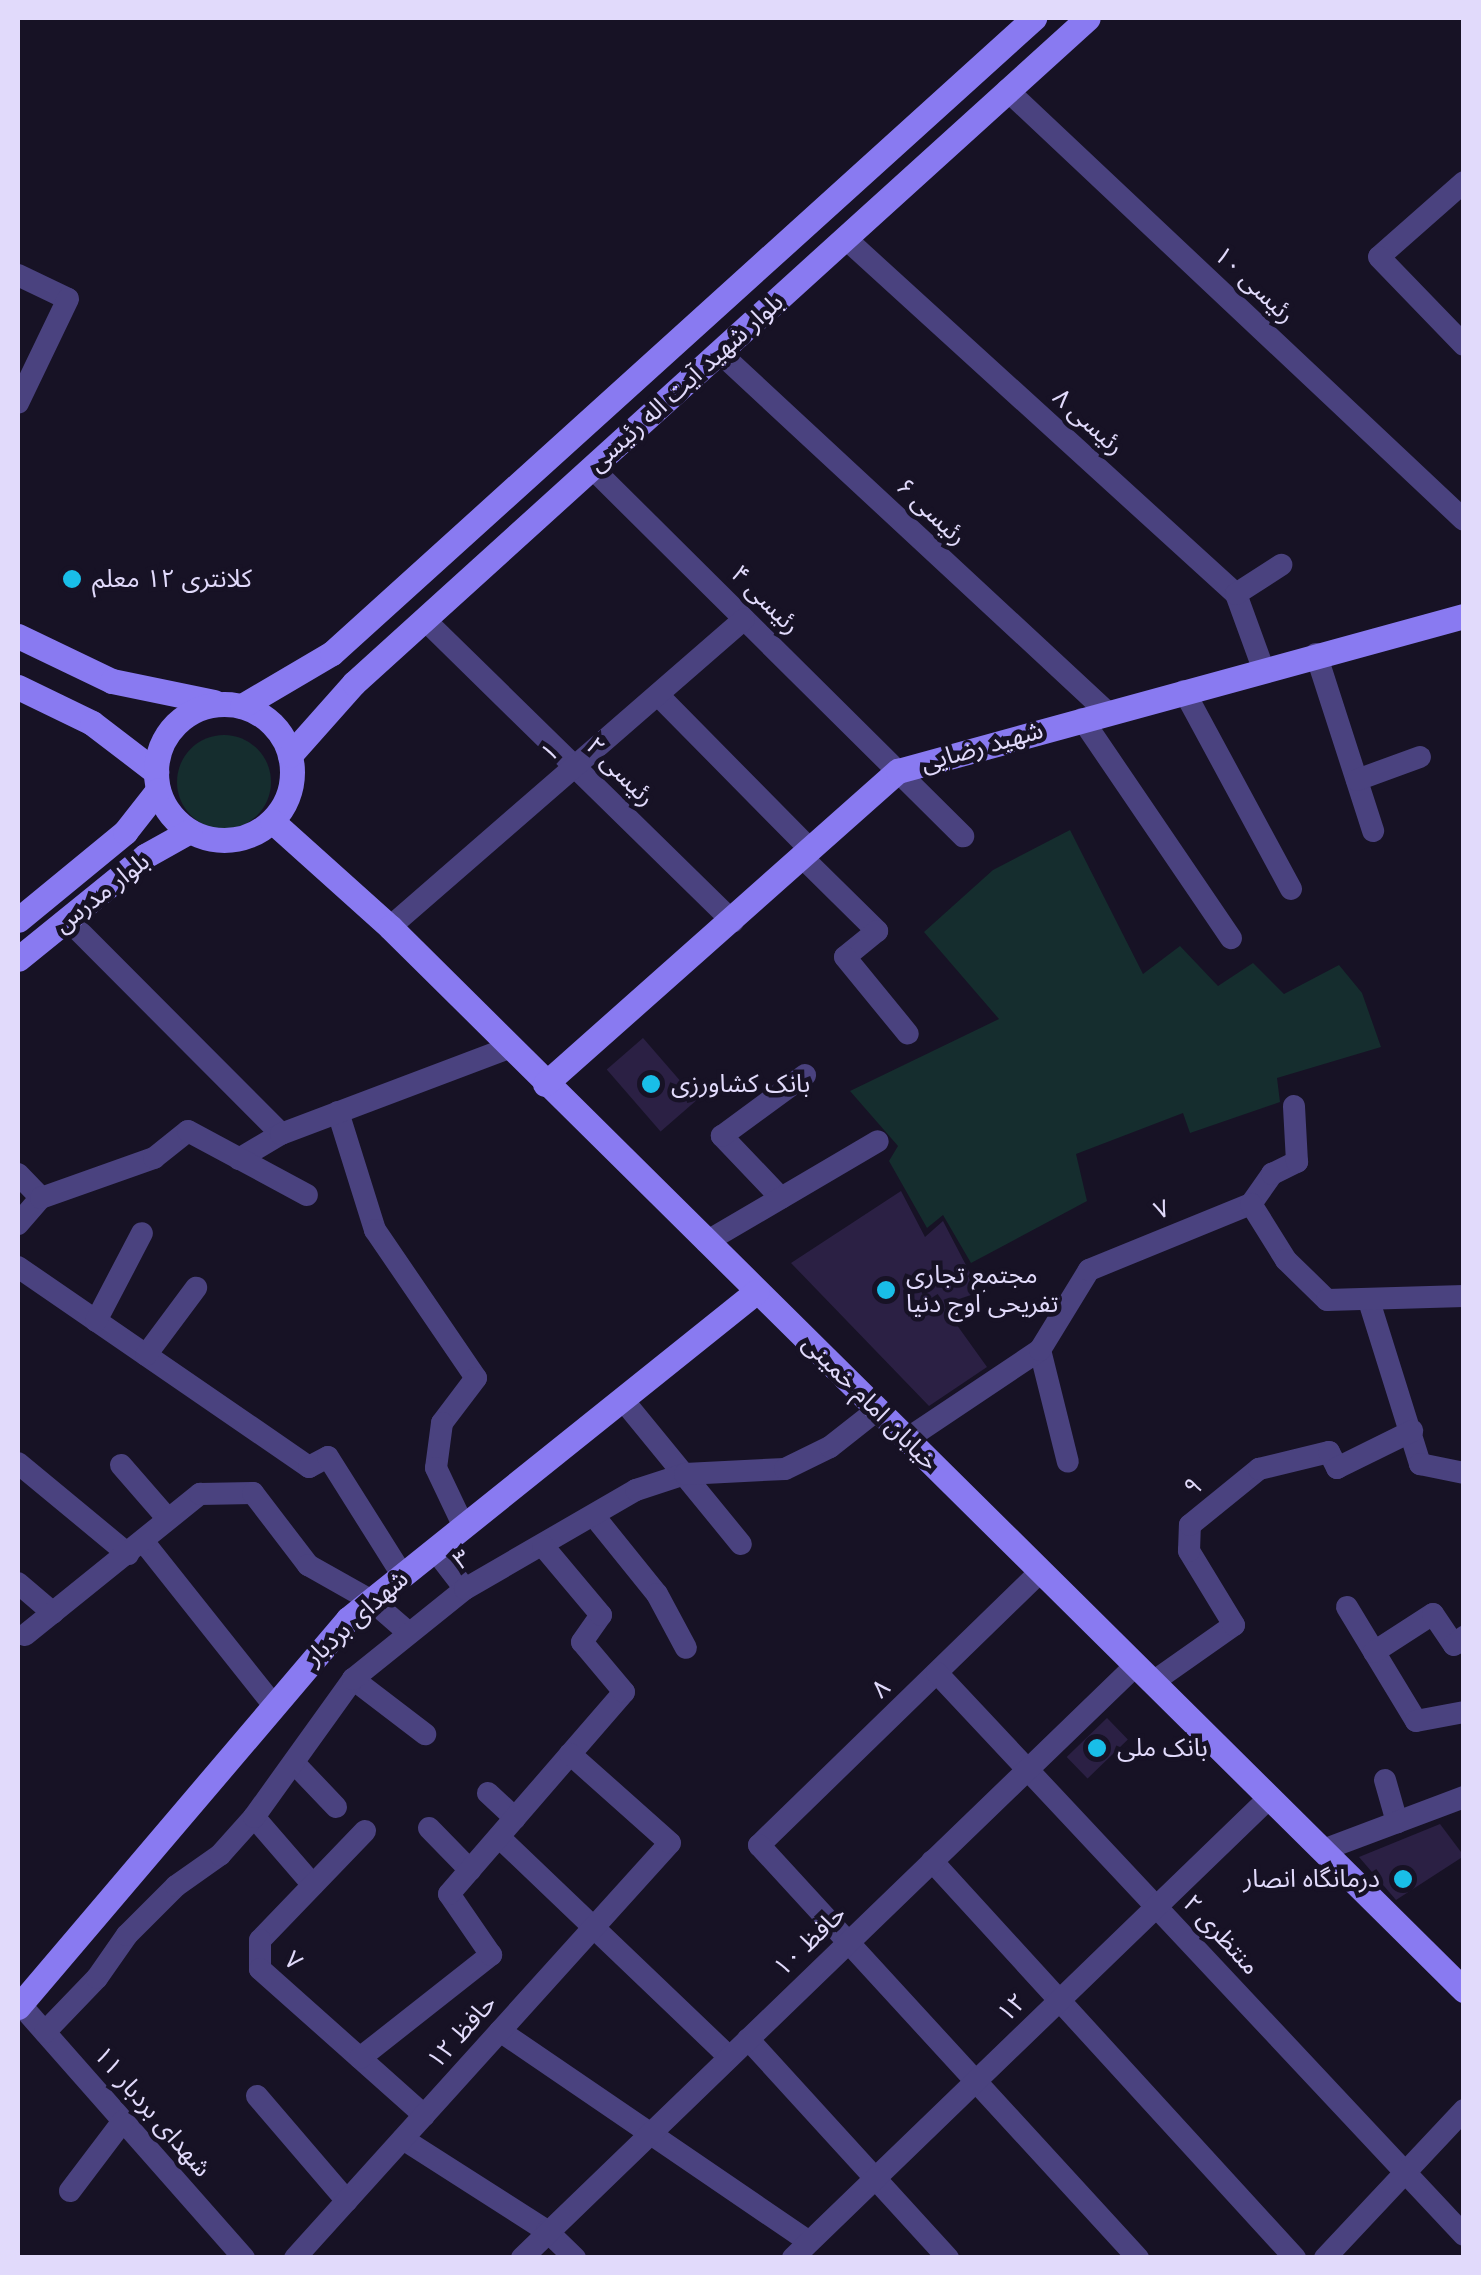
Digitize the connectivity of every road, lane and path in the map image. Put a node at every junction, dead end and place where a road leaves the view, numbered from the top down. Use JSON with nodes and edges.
{"nodes":[{"id":1,"x":1034,"y":18,"type":"edge"},
{"id":2,"x":1088,"y":18,"type":"edge"},
{"id":3,"x":1007,"y":90,"type":"junction"},
{"id":4,"x":916,"y":125,"type":"junction"},
{"id":5,"x":939,"y":152,"type":"junction"},
{"id":6,"x":1464,"y":182,"type":"edge"},
{"id":7,"x":846,"y":238,"type":"junction"},
{"id":8,"x":18,"y":275,"type":"edge"},
{"id":9,"x":1464,"y":346,"type":"edge"},
{"id":10,"x":719,"y":352,"type":"junction"},
{"id":11,"x":20,"y":391,"type":"edge"},
{"id":12,"x":592,"y":468,"type":"junction"},
{"id":13,"x":1464,"y":520,"type":"edge"},
{"id":14,"x":1281,"y":565,"type":"dead end"},
{"id":15,"x":1236,"y":594,"type":"junction"},
{"id":16,"x":1464,"y":616,"type":"edge"},
{"id":17,"x":744,"y":618,"type":"junction"},
{"id":18,"x":425,"y":620,"type":"junction"},
{"id":19,"x":18,"y":636,"type":"edge"},
{"id":20,"x":1316,"y":654,"type":"junction"},
{"id":21,"x":1263,"y":668,"type":"junction"},
{"id":22,"x":1184,"y":691,"type":"junction"},
{"id":23,"x":21,"y":693,"type":"edge"},
{"id":24,"x":658,"y":695,"type":"junction"},
{"id":25,"x":233,"y":705,"type":"junction"},
{"id":26,"x":1094,"y":716,"type":"junction"},
{"id":27,"x":290,"y":755,"type":"junction"},
{"id":28,"x":1420,"y":757,"type":"dead end"},
{"id":29,"x":576,"y":767,"type":"junction"},
{"id":30,"x":898,"y":771,"type":"junction"},
{"id":31,"x":1357,"y":780,"type":"junction"},
{"id":32,"x":157,"y":781,"type":"junction"},
{"id":33,"x":272,"y":821,"type":"junction"},
{"id":34,"x":1373,"y":831,"type":"dead end"},
{"id":35,"x":190,"y":832,"type":"junction"},
{"id":36,"x":964,"y":836,"type":"dead end"},
{"id":37,"x":806,"y":852,"type":"junction"},
{"id":38,"x":1291,"y":889,"type":"dead end"},
{"id":39,"x":67,"y":919,"type":"junction"},
{"id":40,"x":18,"y":920,"type":"edge"},
{"id":41,"x":732,"y":922,"type":"junction"},
{"id":42,"x":390,"y":928,"type":"junction"},
{"id":43,"x":1230,"y":938,"type":"dead end"},
{"id":44,"x":18,"y":960,"type":"edge"},
{"id":45,"x":908,"y":1034,"type":"dead end"},
{"id":46,"x":506,"y":1049,"type":"junction"},
{"id":47,"x":805,"y":1075,"type":"dead end"},
{"id":48,"x":545,"y":1084,"type":"junction"},
{"id":49,"x":1294,"y":1106,"type":"dead end"},
{"id":50,"x":338,"y":1112,"type":"junction"},
{"id":51,"x":280,"y":1134,"type":"junction"},
{"id":52,"x":878,"y":1141,"type":"dead end"},
{"id":53,"x":239,"y":1159,"type":"junction"},
{"id":54,"x":18,"y":1174,"type":"edge"},
{"id":55,"x":307,"y":1195,"type":"dead end"},
{"id":56,"x":40,"y":1198,"type":"junction"},
{"id":57,"x":781,"y":1198,"type":"junction"},
{"id":58,"x":1251,"y":1204,"type":"junction"},
{"id":59,"x":18,"y":1224,"type":"edge"},
{"id":60,"x":142,"y":1234,"type":"dead end"},
{"id":61,"x":706,"y":1242,"type":"junction"},
{"id":62,"x":18,"y":1267,"type":"edge"},
{"id":63,"x":196,"y":1288,"type":"dead end"},
{"id":64,"x":757,"y":1292,"type":"junction"},
{"id":65,"x":1464,"y":1296,"type":"edge"},
{"id":66,"x":1368,"y":1302,"type":"junction"},
{"id":67,"x":96,"y":1321,"type":"junction"},
{"id":68,"x":1040,"y":1350,"type":"junction"},
{"id":69,"x":146,"y":1355,"type":"junction"},
{"id":70,"x":623,"y":1400,"type":"junction"},
{"id":71,"x":877,"y":1410,"type":"junction"},
{"id":72,"x":1412,"y":1431,"type":"junction"},
{"id":73,"x":907,"y":1439,"type":"junction"},
{"id":74,"x":1068,"y":1462,"type":"dead end"},
{"id":75,"x":18,"y":1463,"type":"edge"},
{"id":76,"x":121,"y":1465,"type":"dead end"},
{"id":77,"x":1464,"y":1473,"type":"edge"},
{"id":78,"x":685,"y":1474,"type":"junction"},
{"id":79,"x":594,"y":1516,"type":"junction"},
{"id":80,"x":167,"y":1518,"type":"junction"},
{"id":81,"x":464,"y":1527,"type":"junction"},
{"id":82,"x":741,"y":1544,"type":"dead end"},
{"id":83,"x":543,"y":1546,"type":"junction"},
{"id":84,"x":135,"y":1548,"type":"junction"},
{"id":85,"x":435,"y":1550,"type":"junction"},
{"id":86,"x":1040,"y":1572,"type":"junction"},
{"id":87,"x":403,"y":1576,"type":"junction"},
{"id":88,"x":18,"y":1583,"type":"edge"},
{"id":89,"x":465,"y":1589,"type":"junction"},
{"id":90,"x":372,"y":1601,"type":"junction"},
{"id":91,"x":1347,"y":1607,"type":"dead end"},
{"id":92,"x":54,"y":1613,"type":"junction"},
{"id":93,"x":409,"y":1633,"type":"junction"},
{"id":94,"x":26,"y":1635,"type":"dead end"},
{"id":95,"x":1464,"y":1638,"type":"edge"},
{"id":96,"x":686,"y":1648,"type":"dead end"},
{"id":97,"x":1374,"y":1652,"type":"junction"},
{"id":98,"x":937,"y":1673,"type":"junction"},
{"id":99,"x":1144,"y":1673,"type":"junction"},
{"id":100,"x":353,"y":1679,"type":"junction"},
{"id":101,"x":272,"y":1703,"type":"junction"},
{"id":102,"x":1464,"y":1712,"type":"edge"},
{"id":103,"x":424,"y":1734,"type":"dead end"},
{"id":104,"x":570,"y":1754,"type":"junction"},
{"id":105,"x":296,"y":1765,"type":"junction"},
{"id":106,"x":1028,"y":1768,"type":"junction"},
{"id":107,"x":1385,"y":1780,"type":"dead end"},
{"id":108,"x":488,"y":1793,"type":"dead end"},
{"id":109,"x":1464,"y":1797,"type":"edge"},
{"id":110,"x":1270,"y":1798,"type":"junction"},
{"id":111,"x":336,"y":1806,"type":"dead end"},
{"id":112,"x":254,"y":1817,"type":"junction"},
{"id":113,"x":515,"y":1818,"type":"junction"},
{"id":114,"x":1397,"y":1822,"type":"junction"},
{"id":115,"x":429,"y":1828,"type":"dead end"},
{"id":116,"x":365,"y":1831,"type":"dead end"},
{"id":117,"x":499,"y":1836,"type":"junction"},
{"id":118,"x":1322,"y":1850,"type":"junction"},
{"id":119,"x":932,"y":1861,"type":"junction"},
{"id":120,"x":470,"y":1870,"type":"junction"},
{"id":121,"x":312,"y":1885,"type":"junction"},
{"id":122,"x":1157,"y":1906,"type":"junction"},
{"id":123,"x":99,"y":1909,"type":"junction"},
{"id":124,"x":595,"y":1926,"type":"junction"},
{"id":125,"x":127,"y":1935,"type":"junction"},
{"id":126,"x":848,"y":1942,"type":"junction"},
{"id":127,"x":1464,"y":1990,"type":"edge"},
{"id":128,"x":1060,"y":2000,"type":"junction"},
{"id":129,"x":19,"y":2005,"type":"edge"},
{"id":130,"x":45,"y":2032,"type":"junction"},
{"id":131,"x":500,"y":2032,"type":"junction"},
{"id":132,"x":748,"y":2038,"type":"junction"},
{"id":133,"x":729,"y":2057,"type":"junction"},
{"id":134,"x":360,"y":2058,"type":"junction"},
{"id":135,"x":976,"y":2081,"type":"junction"},
{"id":136,"x":257,"y":2096,"type":"dead end"},
{"id":137,"x":1464,"y":2110,"type":"edge"},
{"id":138,"x":424,"y":2115,"type":"junction"},
{"id":139,"x":123,"y":2121,"type":"junction"},
{"id":140,"x":653,"y":2130,"type":"junction"},
{"id":141,"x":402,"y":2139,"type":"junction"},
{"id":142,"x":1407,"y":2175,"type":"junction"},
{"id":143,"x":875,"y":2179,"type":"junction"},
{"id":144,"x":70,"y":2190,"type":"dead end"},
{"id":145,"x":347,"y":2201,"type":"junction"},
{"id":146,"x":547,"y":2231,"type":"junction"},
{"id":147,"x":1464,"y":2235,"type":"edge"},
{"id":148,"x":801,"y":2250,"type":"edge"},
{"id":149,"x":1334,"y":2254,"type":"edge"},
{"id":150,"x":244,"y":2258,"type":"edge"},
{"id":151,"x":295,"y":2258,"type":"edge"},
{"id":152,"x":522,"y":2258,"type":"edge"},
{"id":153,"x":575,"y":2258,"type":"edge"},
{"id":154,"x":948,"y":2258,"type":"edge"},
{"id":155,"x":1138,"y":2258,"type":"edge"},
{"id":156,"x":1295,"y":2258,"type":"edge"}],
"edges":[{"from":1,"to":4,"type":"main road","name":"بلوار شهید آیت اله رئیسی"},
{"from":2,"to":3,"type":"main road","name":"بلوار شهید آیت اله رئیسی"},
{"from":3,"to":5,"type":"main road","name":"بلوار شهید آیت اله رئیسی"},
{"from":3,"to":13,"type":"street","name":"رئیسی ۱۰"},
{"from":4,"to":5,"type":"main road"},
{"from":4,"to":25,"type":"main road","name":"بلوار شهید آیت اله رئیسی"},
{"from":5,"to":7,"type":"main road","name":"بلوار شهید آیت اله رئیسی"},
{"from":6,"to":9,"type":"street"},
{"from":7,"to":10,"type":"main road","name":"بلوار شهید آیت اله رئیسی"},
{"from":7,"to":15,"type":"street","name":"رئیسی ۸"},
{"from":8,"to":11,"type":"street"},
{"from":10,"to":12,"type":"main road","name":"بلوار شهید آیت اله رئیسی"},
{"from":10,"to":26,"type":"street","name":"رئیسی ۶"},
{"from":12,"to":17,"type":"street","name":"رئیسی ۴"},
{"from":12,"to":18,"type":"main road","name":"بلوار شهید آیت اله رئیسی"},
{"from":14,"to":15,"type":"street"},
{"from":15,"to":21,"type":"street","name":"رئیسی ۸"},
{"from":16,"to":20,"type":"main road","name":"شهید رضایی"},
{"from":17,"to":24,"type":"street","name":"۱"},
{"from":17,"to":30,"type":"street","name":"رئیسی ۴"},
{"from":18,"to":27,"type":"main road","name":"بلوار شهید آیت اله رئیسی"},
{"from":18,"to":29,"type":"street","name":"رئیسی ۲"},
{"from":19,"to":25,"type":"main road"},
{"from":20,"to":21,"type":"main road","name":"شهید رضایی"},
{"from":20,"to":31,"type":"street"},
{"from":21,"to":22,"type":"main road","name":"شهید رضایی"},
{"from":22,"to":26,"type":"main road","name":"شهید رضایی"},
{"from":22,"to":38,"type":"street"},
{"from":23,"to":32,"type":"main road"},
{"from":24,"to":29,"type":"street","name":"۱"},
{"from":24,"to":37,"type":"street"},
{"from":25,"to":27,"type":"main road"},
{"from":25,"to":32,"type":"main road"},
{"from":26,"to":30,"type":"main road","name":"شهید رضایی"},
{"from":26,"to":43,"type":"street","name":"رئیسی ۶"},
{"from":27,"to":33,"type":"main road"},
{"from":28,"to":31,"type":"street"},
{"from":29,"to":41,"type":"street","name":"رئیسی ۲"},
{"from":29,"to":42,"type":"street","name":"۱"},
{"from":30,"to":36,"type":"street","name":"رئیسی ۴"},
{"from":30,"to":37,"type":"main road","name":"شهید رضایی"},
{"from":31,"to":34,"type":"street"},
{"from":32,"to":35,"type":"main road"},
{"from":32,"to":40,"type":"main road","name":"بلوار مدرس"},
{"from":33,"to":35,"type":"main road"},
{"from":33,"to":42,"type":"main road","name":"خیابان امام خمینی"},
{"from":35,"to":39,"type":"main road","name":"بلوار مدرس"},
{"from":37,"to":41,"type":"main road","name":"شهید رضایی"},
{"from":37,"to":45,"type":"street"},
{"from":39,"to":44,"type":"main road","name":"بلوار مدرس"},
{"from":39,"to":51,"type":"street"},
{"from":41,"to":48,"type":"main road","name":"شهید رضایی"},
{"from":42,"to":46,"type":"main road","name":"خیابان امام خمینی"},
{"from":46,"to":48,"type":"main road","name":"خیابان امام خمینی"},
{"from":46,"to":50,"type":"street"},
{"from":47,"to":57,"type":"street"},
{"from":48,"to":61,"type":"main road","name":"خیابان امام خمینی"},
{"from":49,"to":58,"type":"street"},
{"from":50,"to":51,"type":"street"},
{"from":50,"to":81,"type":"street"},
{"from":51,"to":53,"type":"street"},
{"from":52,"to":57,"type":"street"},
{"from":53,"to":55,"type":"street"},
{"from":53,"to":56,"type":"street"},
{"from":54,"to":56,"type":"street"},
{"from":56,"to":59,"type":"street"},
{"from":57,"to":61,"type":"street"},
{"from":58,"to":66,"type":"street"},
{"from":58,"to":68,"type":"street","name":"۷"},
{"from":60,"to":67,"type":"street"},
{"from":61,"to":64,"type":"main road","name":"خیابان امام خمینی"},
{"from":62,"to":67,"type":"street"},
{"from":63,"to":69,"type":"street"},
{"from":64,"to":70,"type":"main road","name":"شهدای بردبار"},
{"from":64,"to":71,"type":"main road","name":"خیابان امام خمینی"},
{"from":65,"to":66,"type":"street"},
{"from":66,"to":72,"type":"street"},
{"from":67,"to":69,"type":"street"},
{"from":68,"to":73,"type":"street","name":"۷"},
{"from":68,"to":74,"type":"street"},
{"from":69,"to":87,"type":"street"},
{"from":70,"to":78,"type":"street"},
{"from":70,"to":81,"type":"main road","name":"شهدای بردبار"},
{"from":71,"to":73,"type":"main road","name":"خیابان امام خمینی"},
{"from":71,"to":78,"type":"street","name":"۳"},
{"from":72,"to":77,"type":"street"},
{"from":72,"to":99,"type":"street","name":"۹"},
{"from":73,"to":86,"type":"main road","name":"خیابان امام خمینی"},
{"from":75,"to":84,"type":"street"},
{"from":76,"to":80,"type":"street"},
{"from":78,"to":79,"type":"street","name":"۳"},
{"from":78,"to":82,"type":"street"},
{"from":79,"to":83,"type":"street","name":"۳"},
{"from":79,"to":96,"type":"street"},
{"from":80,"to":84,"type":"street"},
{"from":80,"to":90,"type":"street"},
{"from":81,"to":85,"type":"main road","name":"شهدای بردبار"},
{"from":83,"to":89,"type":"street","name":"۳"},
{"from":83,"to":104,"type":"street"},
{"from":84,"to":92,"type":"street"},
{"from":84,"to":101,"type":"street"},
{"from":85,"to":87,"type":"main road","name":"شهدای بردبار"},
{"from":85,"to":89,"type":"street"},
{"from":86,"to":98,"type":"street","name":"۸"},
{"from":86,"to":99,"type":"main road","name":"خیابان امام خمینی"},
{"from":87,"to":90,"type":"main road","name":"شهدای بردبار"},
{"from":88,"to":92,"type":"street"},
{"from":89,"to":93,"type":"street","name":"۳"},
{"from":90,"to":93,"type":"street"},
{"from":90,"to":101,"type":"main road","name":"شهدای بردبار"},
{"from":91,"to":97,"type":"street"},
{"from":92,"to":94,"type":"street"},
{"from":93,"to":100,"type":"street","name":"۳"},
{"from":95,"to":97,"type":"street"},
{"from":97,"to":102,"type":"street"},
{"from":98,"to":106,"type":"street","name":"منتظری ۲"},
{"from":98,"to":126,"type":"street","name":"۸"},
{"from":99,"to":106,"type":"street","name":"حافظ ۱۰"},
{"from":99,"to":110,"type":"main road","name":"خیابان امام خمینی"},
{"from":100,"to":103,"type":"street"},
{"from":100,"to":105,"type":"street","name":"۳"},
{"from":101,"to":123,"type":"main road","name":"شهدای بردبار"},
{"from":104,"to":113,"type":"street"},
{"from":104,"to":124,"type":"street","name":"حافظ ۱۲"},
{"from":105,"to":111,"type":"street"},
{"from":105,"to":112,"type":"street","name":"۳"},
{"from":106,"to":119,"type":"street","name":"حافظ ۱۰"},
{"from":106,"to":122,"type":"street","name":"منتظری ۲"},
{"from":107,"to":114,"type":"street"},
{"from":108,"to":113,"type":"street"},
{"from":109,"to":114,"type":"street"},
{"from":110,"to":118,"type":"main road","name":"خیابان امام خمینی"},
{"from":110,"to":122,"type":"street","name":"۱۲"},
{"from":112,"to":121,"type":"street"},
{"from":112,"to":125,"type":"street","name":"۳"},
{"from":113,"to":117,"type":"street"},
{"from":114,"to":118,"type":"street"},
{"from":115,"to":120,"type":"street"},
{"from":116,"to":121,"type":"street","name":"۷"},
{"from":117,"to":120,"type":"street"},
{"from":117,"to":124,"type":"street"},
{"from":118,"to":127,"type":"main road","name":"خیابان امام خمینی"},
{"from":119,"to":126,"type":"street","name":"حافظ ۱۰"},
{"from":119,"to":128,"type":"street"},
{"from":120,"to":134,"type":"street"},
{"from":121,"to":134,"type":"street","name":"۷"},
{"from":122,"to":128,"type":"street","name":"۱۲"},
{"from":122,"to":142,"type":"street","name":"منتظری ۲"},
{"from":123,"to":125,"type":"street"},
{"from":123,"to":129,"type":"main road","name":"شهدای بردبار"},
{"from":124,"to":131,"type":"street","name":"حافظ ۱۲"},
{"from":124,"to":133,"type":"street"},
{"from":125,"to":130,"type":"street","name":"۳"},
{"from":126,"to":132,"type":"street","name":"حافظ ۱۰"},
{"from":126,"to":135,"type":"street"},
{"from":128,"to":135,"type":"street","name":"۱۲"},
{"from":128,"to":156,"type":"street"},
{"from":129,"to":130,"type":"street","name":"شهدای بردبار ۱۱"},
{"from":130,"to":139,"type":"street","name":"شهدای بردبار ۱۱"},
{"from":131,"to":138,"type":"street","name":"حافظ ۱۲"},
{"from":131,"to":140,"type":"street"},
{"from":132,"to":133,"type":"street","name":"حافظ ۱۰"},
{"from":132,"to":143,"type":"street"},
{"from":133,"to":140,"type":"street","name":"حافظ ۱۰"},
{"from":134,"to":138,"type":"street","name":"۷"},
{"from":135,"to":143,"type":"street","name":"۱۲"},
{"from":135,"to":155,"type":"street"},
{"from":136,"to":145,"type":"street"},
{"from":137,"to":142,"type":"street"},
{"from":138,"to":141,"type":"street","name":"حافظ ۱۲"},
{"from":139,"to":144,"type":"street"},
{"from":139,"to":150,"type":"street","name":"شهدای بردبار ۱۱"},
{"from":140,"to":146,"type":"street","name":"حافظ ۱۰"},
{"from":140,"to":148,"type":"street"},
{"from":141,"to":145,"type":"street","name":"حافظ ۱۲"},
{"from":141,"to":146,"type":"street"},
{"from":142,"to":147,"type":"street","name":"منتظری ۲"},
{"from":142,"to":149,"type":"street"},
{"from":143,"to":148,"type":"street","name":"۱۲"},
{"from":143,"to":154,"type":"street"},
{"from":145,"to":151,"type":"street","name":"حافظ ۱۲"},
{"from":146,"to":152,"type":"street","name":"حافظ ۱۰"},
{"from":146,"to":153,"type":"street"}]}
